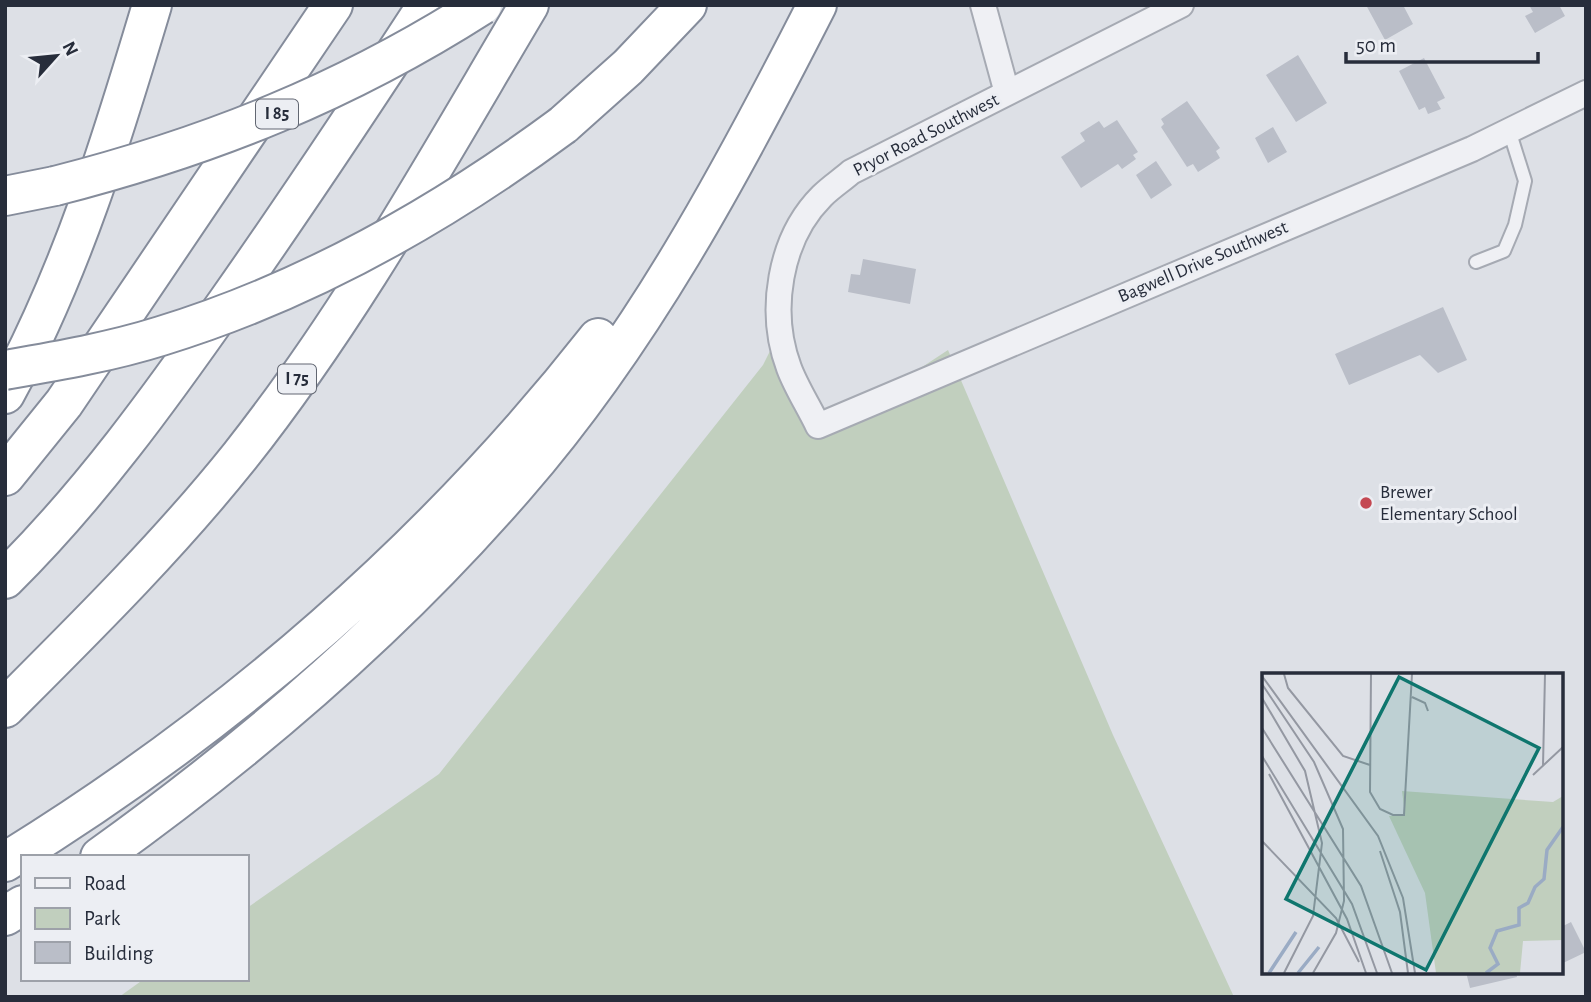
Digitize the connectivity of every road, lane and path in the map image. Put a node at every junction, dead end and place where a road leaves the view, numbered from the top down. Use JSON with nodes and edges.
{"nodes":[{"id":1,"x":152,"y":5,"type":"edge"},
{"id":2,"x":333,"y":5,"type":"edge"},
{"id":3,"x":427,"y":5,"type":"edge"},
{"id":4,"x":482,"y":5,"type":"edge"},
{"id":5,"x":529,"y":5,"type":"edge"},
{"id":6,"x":687,"y":5,"type":"edge"},
{"id":7,"x":817,"y":5,"type":"edge"},
{"id":8,"x":983,"y":5,"type":"edge"},
{"id":9,"x":1181,"y":5,"type":"edge"},
{"id":10,"x":775,"y":88,"type":"junction"},
{"id":11,"x":1007,"y":93,"type":"junction"},
{"id":12,"x":1586,"y":93,"type":"edge"},
{"id":13,"x":1509,"y":130,"type":"junction"},
{"id":14,"x":5,"y":196,"type":"edge"},
{"id":15,"x":1476,"y":262,"type":"dead end"},
{"id":16,"x":5,"y":370,"type":"edge"},
{"id":17,"x":5,"y":394,"type":"edge"},
{"id":18,"x":818,"y":426,"type":"joint"},
{"id":19,"x":5,"y":476,"type":"edge"},
{"id":20,"x":5,"y":579,"type":"edge"},
{"id":21,"x":5,"y":708,"type":"edge"},
{"id":22,"x":103,"y":855,"type":"edge"},
{"id":23,"x":5,"y":862,"type":"edge"},
{"id":24,"x":21,"y":906,"type":"edge"},
{"id":25,"x":5,"y":916,"type":"edge"}],
"edges":[{"from":1,"to":17,"type":"highway"},
{"from":2,"to":19,"type":"highway"},
{"from":3,"to":20,"type":"highway"},
{"from":4,"to":14,"type":"highway","number":"I 85","bridge":true},
{"from":5,"to":21,"type":"highway","number":"I 75"},
{"from":6,"to":16,"type":"highway","bridge":true},
{"from":7,"to":10,"type":"highway"},
{"from":8,"to":11,"type":"street"},
{"from":9,"to":11,"type":"street","name":"Pryor Road Southwest"},
{"from":10,"to":22,"type":"highway"},
{"from":10,"to":23,"type":"highway"},
{"from":11,"to":18,"type":"street","name":"Pryor Road Southwest"},
{"from":12,"to":13,"type":"street","name":"Bagwell Drive Southwest"},
{"from":13,"to":15,"type":"lane"},
{"from":13,"to":18,"type":"street","name":"Bagwell Drive Southwest"},
{"from":24,"to":25,"type":"highway"}]}
